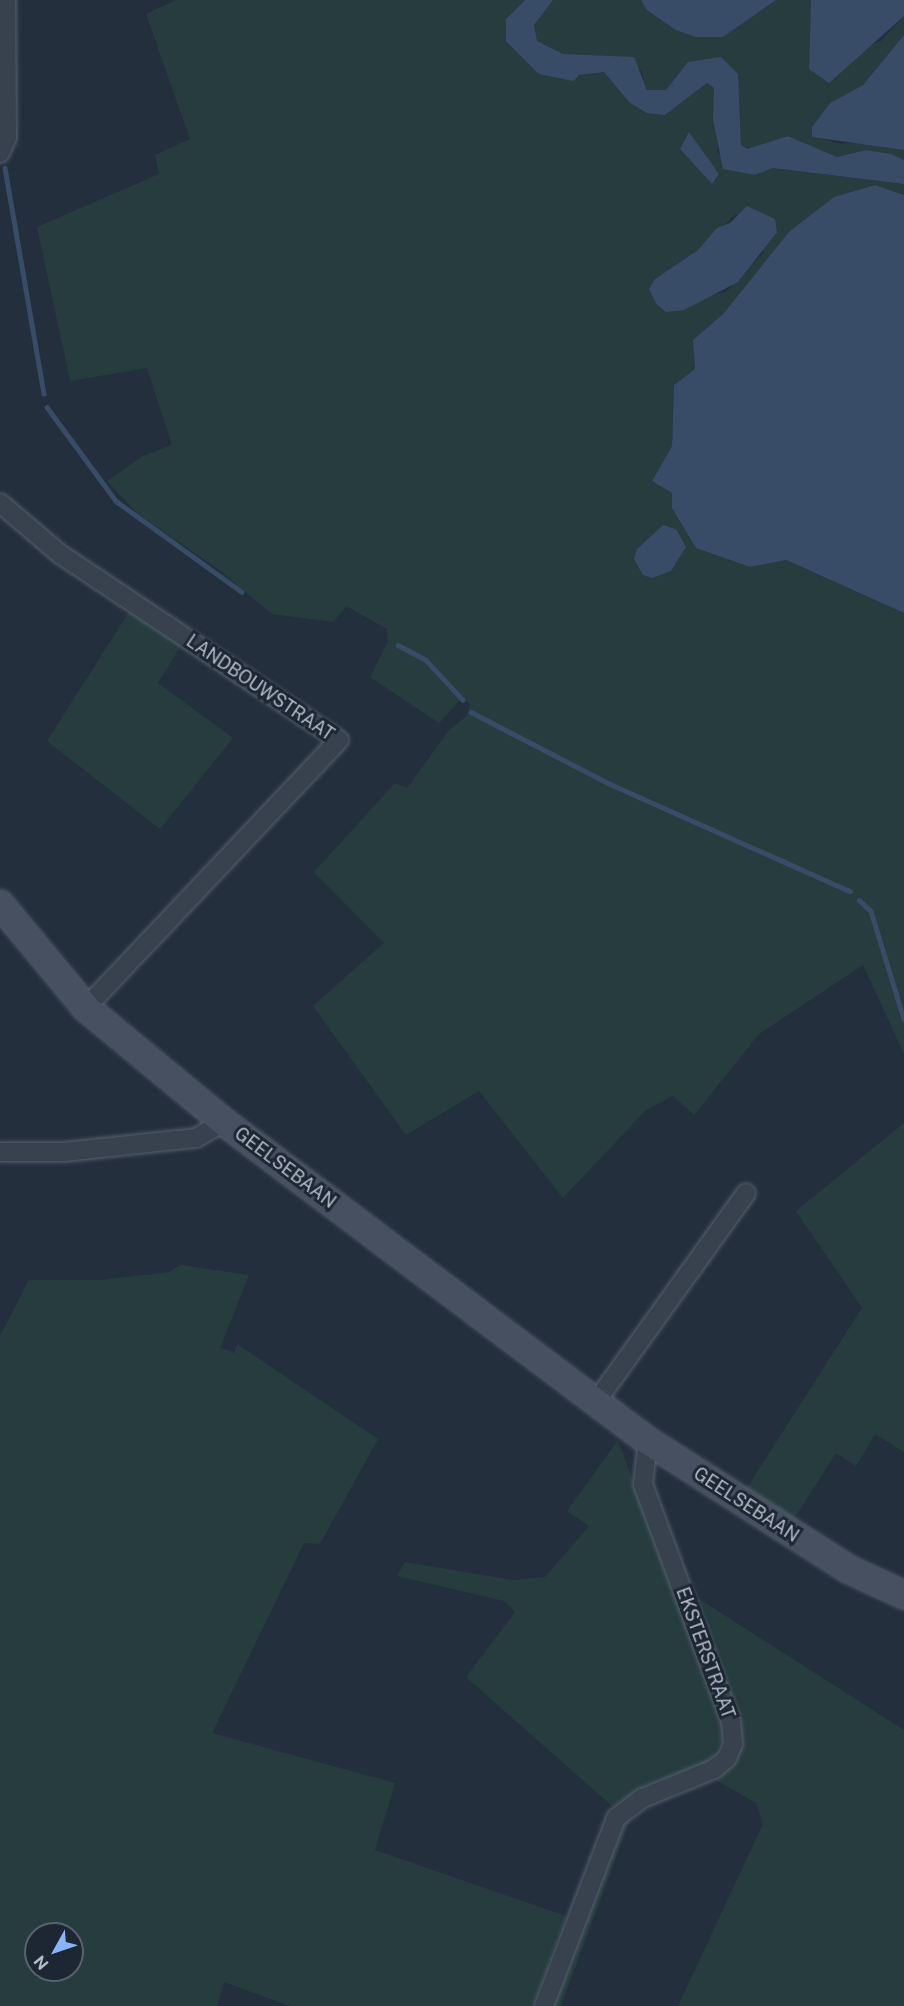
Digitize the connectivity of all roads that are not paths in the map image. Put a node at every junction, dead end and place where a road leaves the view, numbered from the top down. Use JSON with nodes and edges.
{"nodes":[{"id":1,"x":6,"y":0,"type":"edge"},
{"id":2,"x":0,"y":153,"type":"edge"},
{"id":3,"x":0,"y":503,"type":"edge"},
{"id":4,"x":0,"y":904,"type":"edge"},
{"id":5,"x":86,"y":1008,"type":"junction"},
{"id":6,"x":224,"y":1122,"type":"junction"},
{"id":7,"x":0,"y":1152,"type":"edge"},
{"id":8,"x":746,"y":1193,"type":"dead end"},
{"id":9,"x":596,"y":1402,"type":"junction"},
{"id":10,"x":648,"y":1441,"type":"junction"},
{"id":11,"x":904,"y":1595,"type":"edge"},
{"id":12,"x":544,"y":2006,"type":"edge"}],
"edges":[{"from":1,"to":2,"type":"street"},
{"from":3,"to":5,"type":"street","name":"LANDBOUWSTRAAT"},
{"from":4,"to":5,"type":"street","name":"GEELSEBAAN"},
{"from":5,"to":6,"type":"street","name":"GEELSEBAAN"},
{"from":6,"to":7,"type":"street"},
{"from":6,"to":9,"type":"street","name":"GEELSEBAAN"},
{"from":8,"to":9,"type":"street"},
{"from":9,"to":10,"type":"street","name":"GEELSEBAAN"},
{"from":10,"to":11,"type":"street","name":"GEELSEBAAN"},
{"from":10,"to":12,"type":"street","name":"EKSTERSTRAAT"}]}
